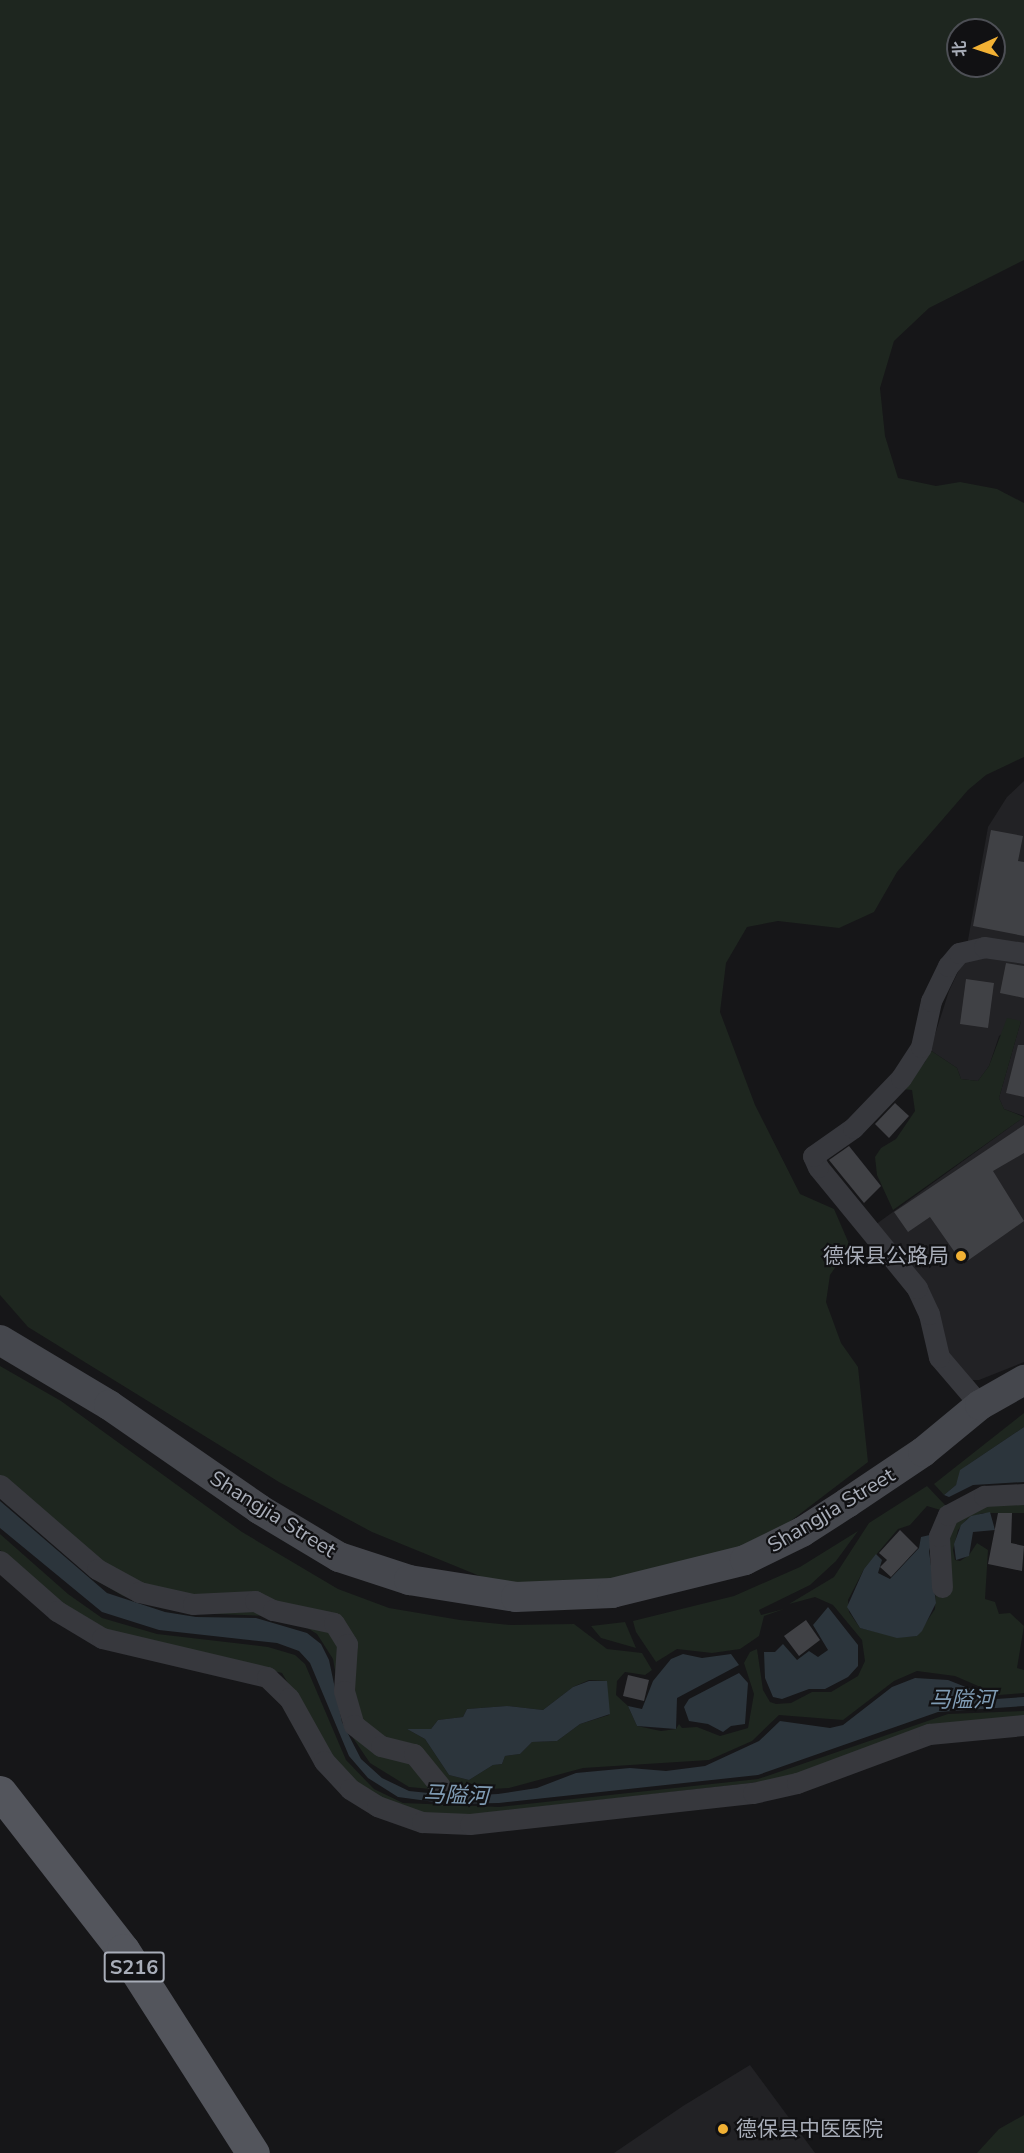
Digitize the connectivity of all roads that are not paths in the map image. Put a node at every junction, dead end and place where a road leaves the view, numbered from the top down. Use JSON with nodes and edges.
{"nodes":[{"id":1,"x":1024,"y":953,"type":"edge"},
{"id":2,"x":0,"y":1340,"type":"edge"},
{"id":3,"x":0,"y":1352,"type":"edge"},
{"id":4,"x":1024,"y":1380,"type":"edge"},
{"id":5,"x":1024,"y":1394,"type":"edge"},
{"id":6,"x":980,"y":1405,"type":"junction"},
{"id":7,"x":0,"y":1485,"type":"edge"},
{"id":8,"x":1024,"y":1494,"type":"edge"},
{"id":9,"x":0,"y":1561,"type":"edge"},
{"id":10,"x":942,"y":1587,"type":"dead end"},
{"id":11,"x":1024,"y":1725,"type":"edge"},
{"id":12,"x":440,"y":1786,"type":"dead end"},
{"id":13,"x":0,"y":1792,"type":"edge"},
{"id":14,"x":0,"y":1810,"type":"edge"},
{"id":15,"x":238,"y":2153,"type":"edge"},
{"id":16,"x":253,"y":2153,"type":"edge"}],
"edges":[{"from":1,"to":6,"type":"street"},
{"from":2,"to":6,"type":"street","name":"Shangjia Street"},
{"from":3,"to":5,"type":"street","name":"Shangjia Street"},
{"from":4,"to":6,"type":"street","name":"Shangjia Street"},
{"from":7,"to":12,"type":"street"},
{"from":8,"to":10,"type":"street"},
{"from":9,"to":11,"type":"street"},
{"from":13,"to":16,"type":"main road","number":"S216"},
{"from":14,"to":15,"type":"main road","number":"S216"}]}
